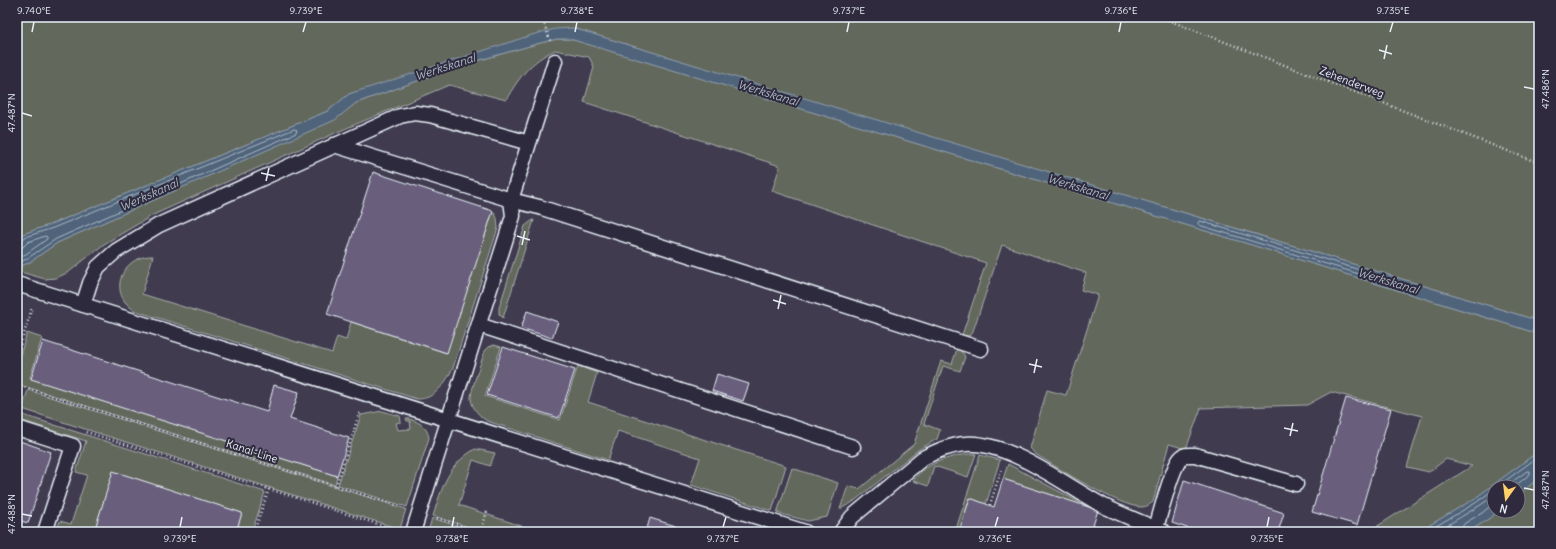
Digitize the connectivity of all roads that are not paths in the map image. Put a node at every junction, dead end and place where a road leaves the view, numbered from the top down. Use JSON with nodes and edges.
{"nodes":[{"id":1,"x":555,"y":61,"type":"dead end"},
{"id":2,"x":529,"y":143,"type":"junction"},
{"id":3,"x":334,"y":145,"type":"junction"},
{"id":4,"x":511,"y":200,"type":"junction"},
{"id":5,"x":17,"y":284,"type":"edge"},
{"id":6,"x":83,"y":305,"type":"junction"},
{"id":7,"x":479,"y":325,"type":"junction"},
{"id":8,"x":981,"y":349,"type":"dead end"},
{"id":9,"x":449,"y":420,"type":"junction"},
{"id":10,"x":17,"y":428,"type":"edge"},
{"id":11,"x":853,"y":447,"type":"dead end"},
{"id":12,"x":1296,"y":484,"type":"dead end"},
{"id":13,"x":1160,"y":530,"type":"edge"},
{"id":14,"x":45,"y":532,"type":"edge"},
{"id":15,"x":413,"y":532,"type":"edge"},
{"id":16,"x":805,"y":532,"type":"edge"},
{"id":17,"x":841,"y":532,"type":"edge"}],
"edges":[{"from":1,"to":2,"type":"lane"},
{"from":2,"to":3,"type":"lane"},
{"from":2,"to":4,"type":"lane"},
{"from":3,"to":4,"type":"lane"},
{"from":3,"to":6,"type":"lane"},
{"from":4,"to":7,"type":"lane"},
{"from":4,"to":8,"type":"lane"},
{"from":5,"to":6,"type":"lane"},
{"from":6,"to":9,"type":"lane"},
{"from":7,"to":9,"type":"lane"},
{"from":7,"to":11,"type":"lane"},
{"from":9,"to":15,"type":"lane"},
{"from":9,"to":16,"type":"lane"},
{"from":10,"to":14,"type":"lane"},
{"from":12,"to":13,"type":"lane"},
{"from":13,"to":17,"type":"lane"}]}
